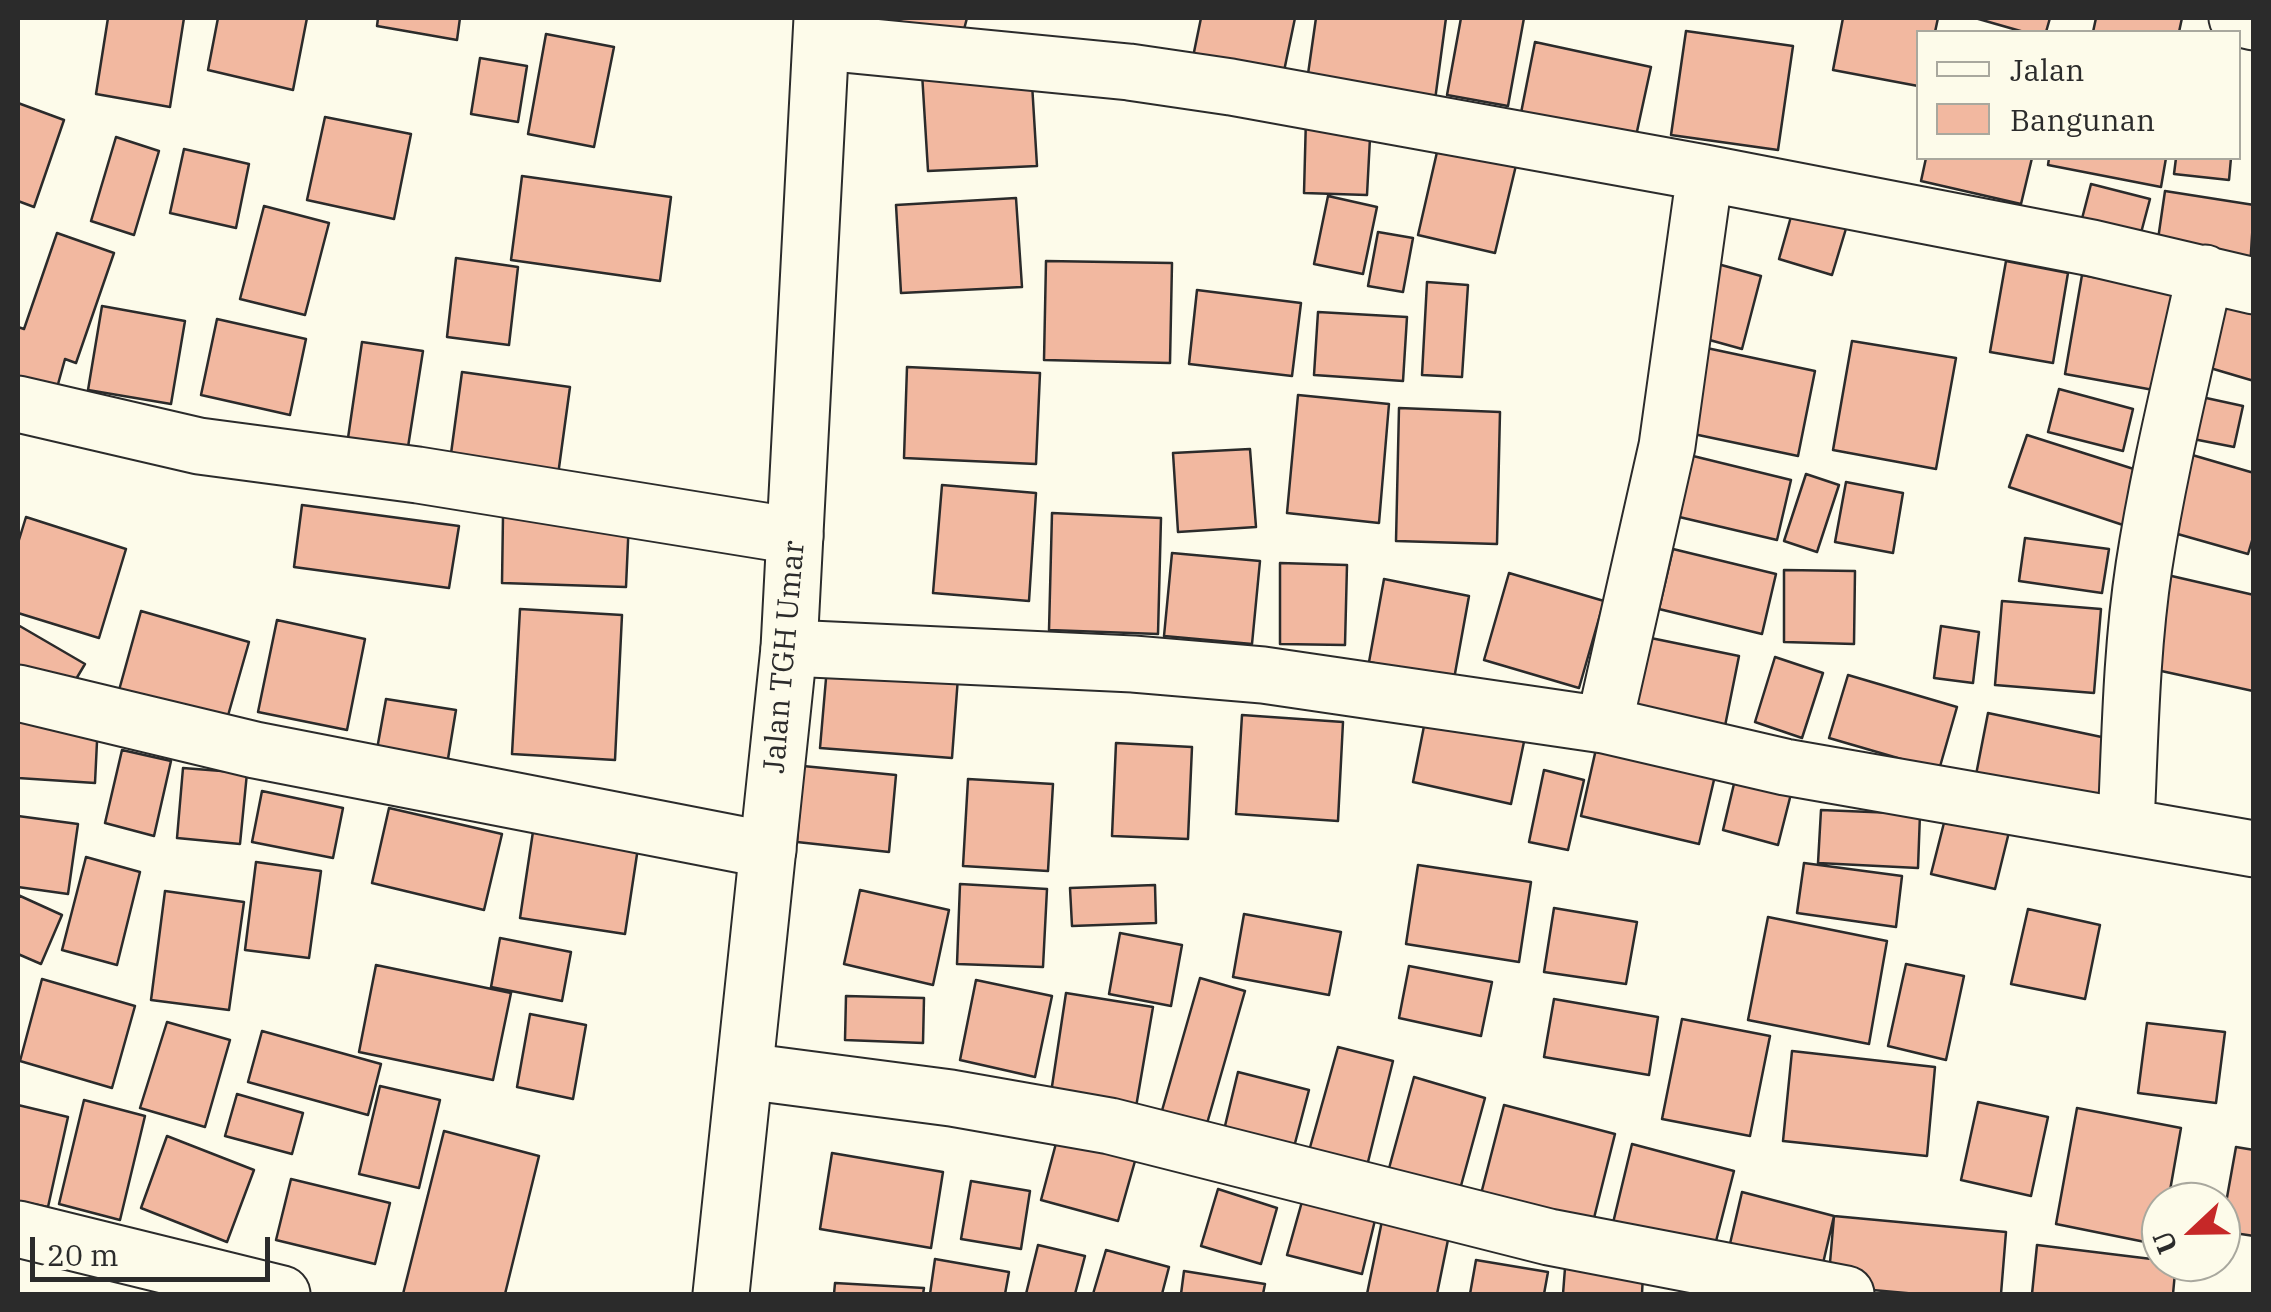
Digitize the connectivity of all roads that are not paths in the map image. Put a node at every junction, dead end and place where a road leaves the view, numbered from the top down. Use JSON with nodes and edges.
{"nodes":[{"id":1,"x":2237,"y":18,"type":"edge"},
{"id":2,"x":2254,"y":22,"type":"edge"},
{"id":3,"x":822,"y":30,"type":"edge"},
{"id":4,"x":1705,"y":172,"type":"junction"},
{"id":5,"x":2230,"y":280,"type":"edge"},
{"id":6,"x":18,"y":404,"type":"edge"},
{"id":7,"x":796,"y":536,"type":"junction"},
{"id":8,"x":789,"y":648,"type":"junction"},
{"id":9,"x":18,"y":693,"type":"edge"},
{"id":10,"x":1604,"y":725,"type":"junction"},
{"id":11,"x":2126,"y":826,"type":"junction"},
{"id":12,"x":2254,"y":849,"type":"edge"},
{"id":13,"x":768,"y":850,"type":"junction"},
{"id":14,"x":744,"y":1071,"type":"junction"},
{"id":15,"x":18,"y":1229,"type":"edge"},
{"id":16,"x":282,"y":1294,"type":"edge"},
{"id":17,"x":721,"y":1294,"type":"edge"},
{"id":18,"x":1846,"y":1294,"type":"edge"}],
"edges":[{"from":1,"to":2,"type":"street"},
{"from":3,"to":4,"type":"street"},
{"from":3,"to":7,"type":"street","name":"Jalan TGH Umar"},
{"from":4,"to":5,"type":"street"},
{"from":4,"to":10,"type":"street"},
{"from":5,"to":11,"type":"street"},
{"from":6,"to":7,"type":"street"},
{"from":7,"to":8,"type":"street","name":"Jalan TGH Umar"},
{"from":8,"to":10,"type":"street"},
{"from":8,"to":13,"type":"street","name":"Jalan TGH Umar"},
{"from":9,"to":13,"type":"street"},
{"from":10,"to":11,"type":"street"},
{"from":11,"to":12,"type":"street"},
{"from":13,"to":14,"type":"street","name":"Jalan TGH Umar"},
{"from":14,"to":17,"type":"street","name":"Jalan TGH Umar"},
{"from":14,"to":18,"type":"street"},
{"from":15,"to":16,"type":"street"}]}
